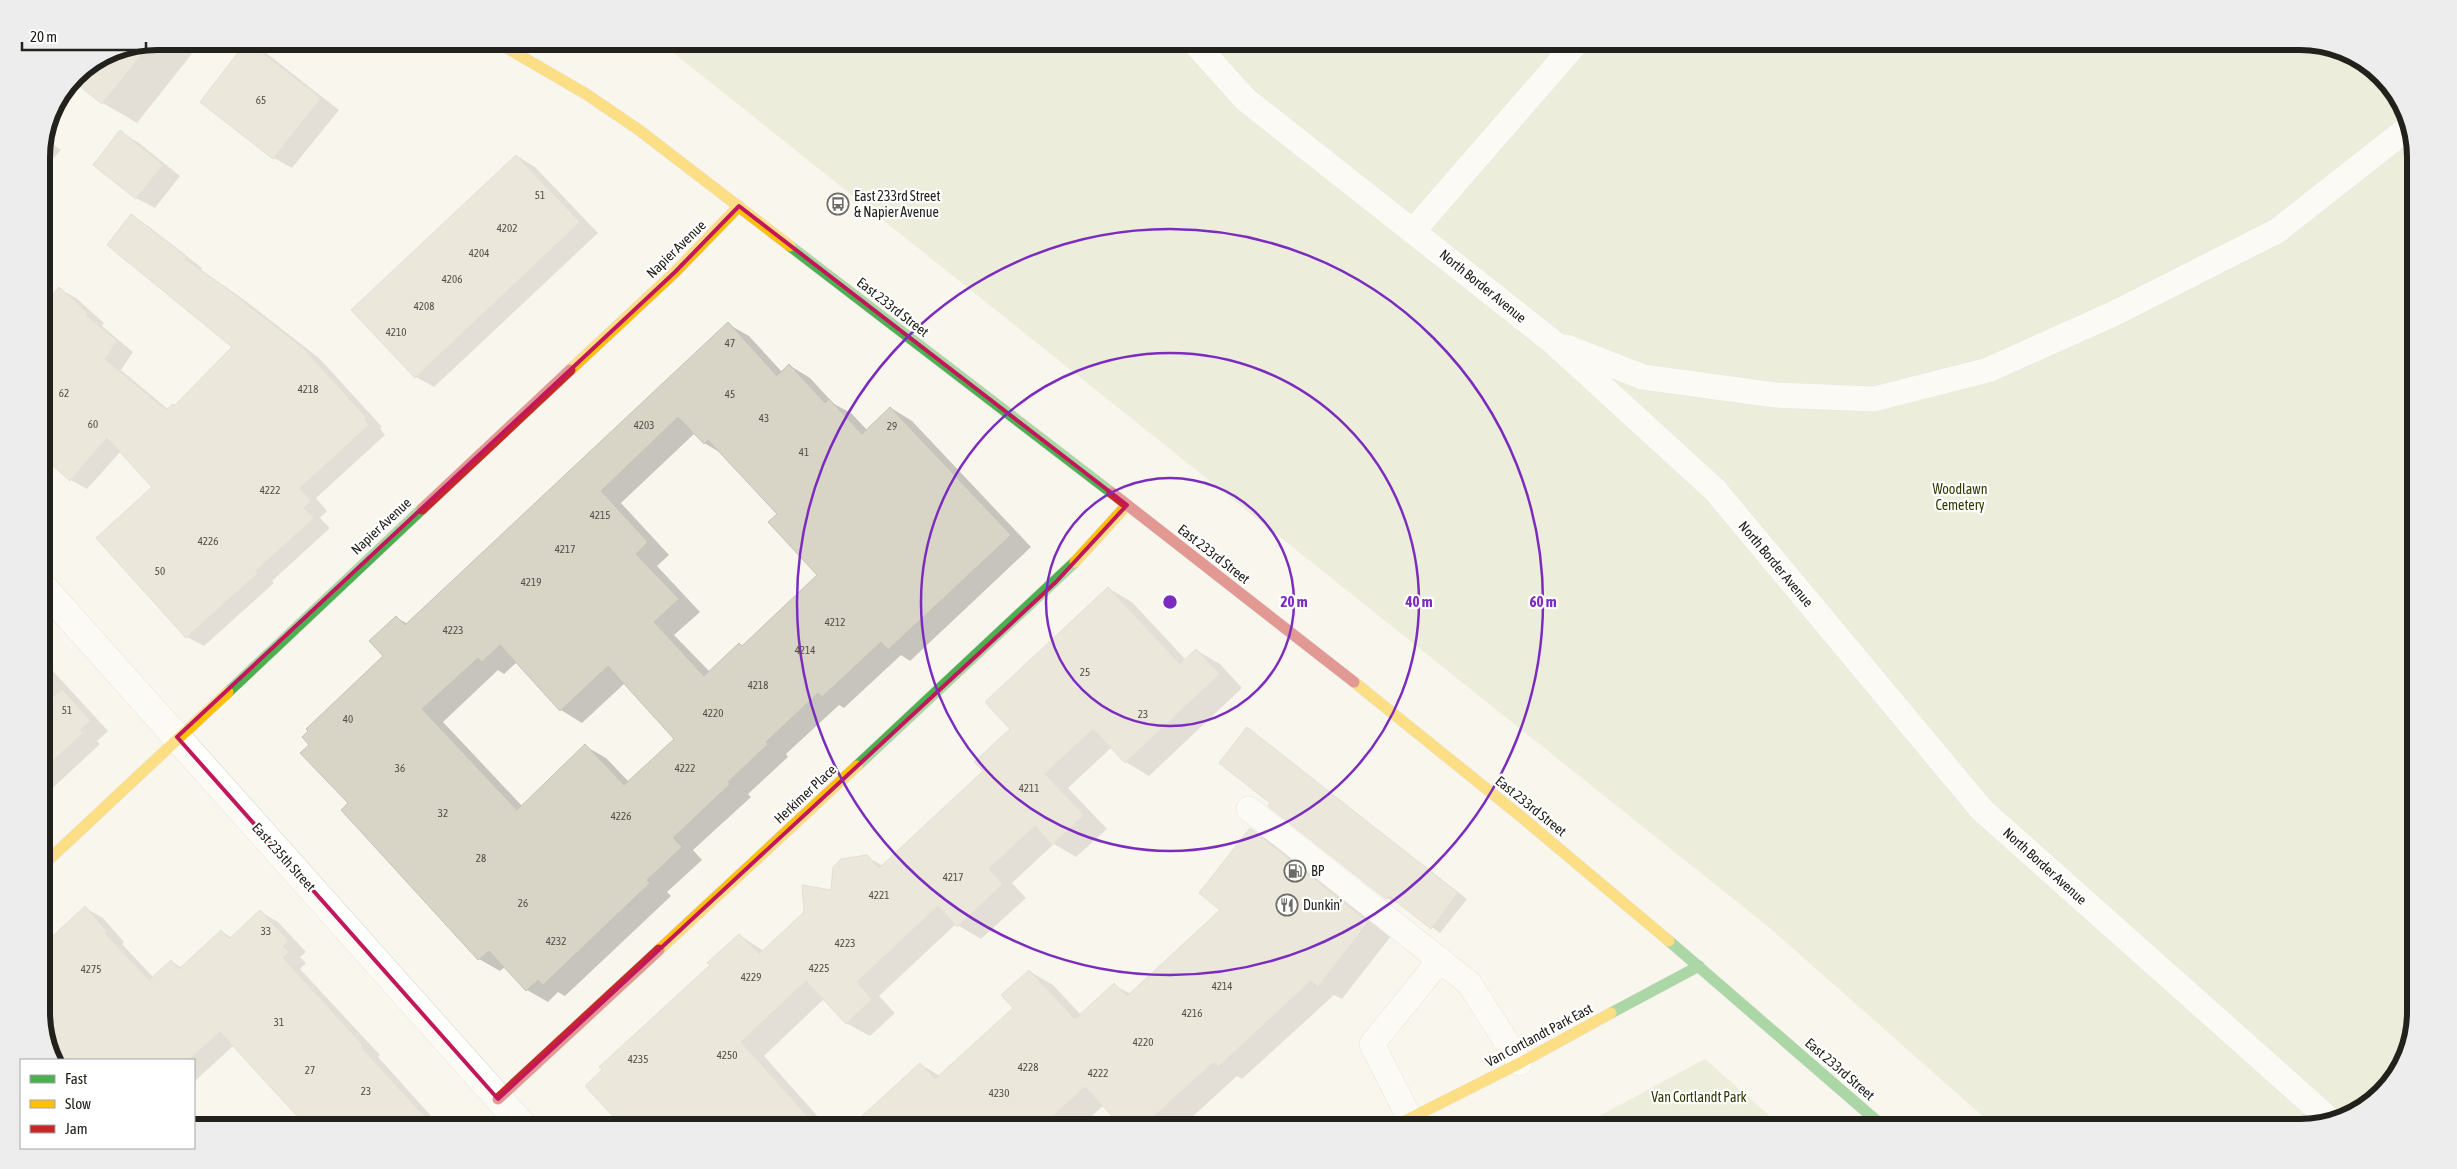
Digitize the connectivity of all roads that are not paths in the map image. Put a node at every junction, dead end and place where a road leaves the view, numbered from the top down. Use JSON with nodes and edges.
{"nodes":[{"id":1,"x":511,"y":50,"type":"edge"},
{"id":2,"x":1201,"y":50,"type":"edge"},
{"id":3,"x":1570,"y":50,"type":"edge"},
{"id":4,"x":2404,"y":131,"type":"edge"},
{"id":5,"x":739,"y":206,"type":"junction"},
{"id":6,"x":1414,"y":230,"type":"junction"},
{"id":7,"x":1553,"y":342,"type":"junction"},
{"id":8,"x":1126,"y":505,"type":"junction"},
{"id":9,"x":50,"y":595,"type":"edge"},
{"id":10,"x":177,"y":737,"type":"junction"},
{"id":11,"x":1249,"y":809,"type":"dead end"},
{"id":12,"x":50,"y":858,"type":"edge"},
{"id":13,"x":1440,"y":960,"type":"junction"},
{"id":14,"x":1699,"y":966,"type":"junction"},
{"id":15,"x":1520,"y":1063,"type":"junction"},
{"id":16,"x":498,"y":1099,"type":"junction"},
{"id":17,"x":2325,"y":1116,"type":"edge"},
{"id":18,"x":517,"y":1119,"type":"edge"},
{"id":19,"x":1399,"y":1119,"type":"edge"},
{"id":20,"x":1411,"y":1119,"type":"edge"},
{"id":21,"x":1875,"y":1119,"type":"edge"}],
"edges":[{"from":1,"to":5,"type":"street","name":"East 233rd Street"},
{"from":2,"to":6,"type":"lane","name":"North Border Avenue"},
{"from":3,"to":6,"type":"lane"},
{"from":4,"to":7,"type":"lane"},
{"from":5,"to":8,"type":"street","name":"East 233rd Street"},
{"from":5,"to":10,"type":"street","name":"Napier Avenue"},
{"from":6,"to":7,"type":"lane","name":"North Border Avenue"},
{"from":7,"to":17,"type":"lane","name":"North Border Avenue"},
{"from":8,"to":14,"type":"street","name":"East 233rd Street"},
{"from":8,"to":16,"type":"street","name":"Herkimer Place"},
{"from":9,"to":10,"type":"street","name":"East 235th Street"},
{"from":10,"to":12,"type":"street","name":"Napier Avenue"},
{"from":10,"to":16,"type":"street","name":"East 235th Street"},
{"from":11,"to":13,"type":"lane"},
{"from":13,"to":15,"type":"lane"},
{"from":13,"to":19,"type":"lane"},
{"from":14,"to":15,"type":"street","name":"Van Cortlandt Park East"},
{"from":14,"to":21,"type":"street","name":"East 233rd Street"},
{"from":15,"to":20,"type":"street","name":"Van Cortlandt Park East"},
{"from":16,"to":18,"type":"street","name":"East 235th Street"}]}
